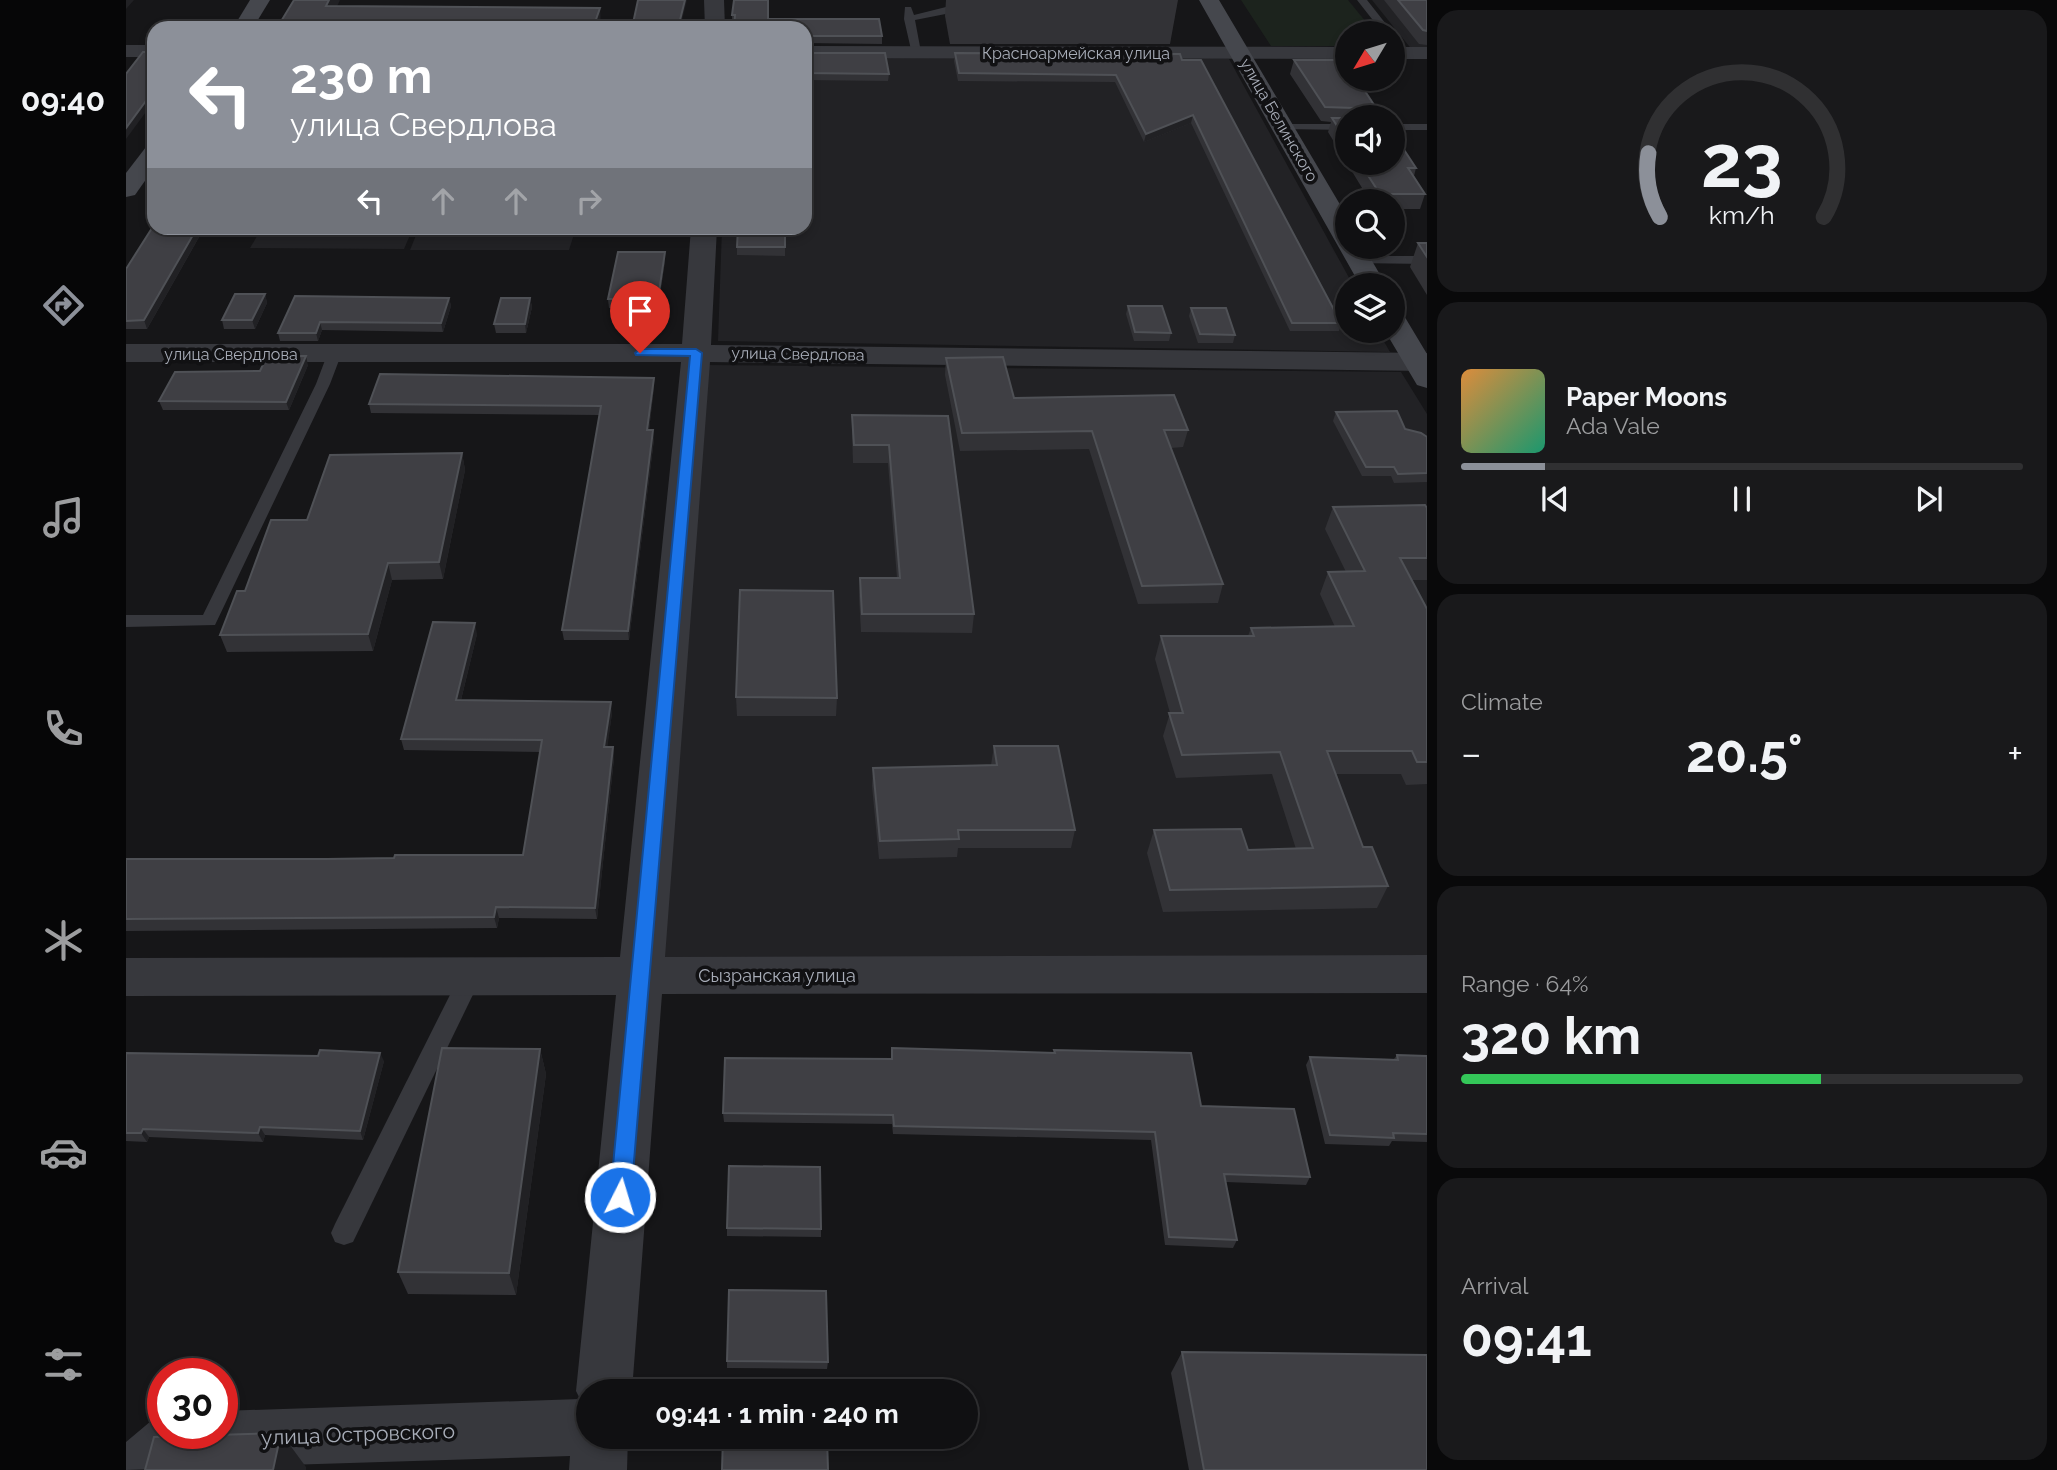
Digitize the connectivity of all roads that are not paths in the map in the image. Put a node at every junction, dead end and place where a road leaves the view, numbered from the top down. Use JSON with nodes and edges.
{"nodes":[{"id":1,"x":260,"y":0,"type":"edge"},
{"id":2,"x":714,"y":0,"type":"edge"},
{"id":3,"x":952,"y":0,"type":"edge"},
{"id":4,"x":1209,"y":0,"type":"edge"},
{"id":5,"x":1362,"y":0,"type":"edge"},
{"id":6,"x":979,"y":8,"type":"dead end"},
{"id":7,"x":909,"y":19,"type":"junction"},
{"id":8,"x":247,"y":21,"type":"edge"},
{"id":9,"x":715,"y":21,"type":"edge"},
{"id":10,"x":1379,"y":21,"type":"edge"},
{"id":11,"x":1405,"y":50,"type":"edge"},
{"id":12,"x":126,"y":51,"type":"edge"},
{"id":13,"x":147,"y":51,"type":"edge"},
{"id":14,"x":812,"y":52,"type":"edge"},
{"id":15,"x":916,"y":52,"type":"junction"},
{"id":16,"x":1241,"y":53,"type":"junction"},
{"id":17,"x":1335,"y":53,"type":"edge"},
{"id":18,"x":1427,"y":53,"type":"edge"},
{"id":19,"x":1283,"y":127,"type":"junction"},
{"id":20,"x":1335,"y":127,"type":"edge"},
{"id":21,"x":1405,"y":127,"type":"edge"},
{"id":22,"x":1427,"y":127,"type":"edge"},
{"id":23,"x":147,"y":162,"type":"edge"},
{"id":24,"x":126,"y":190,"type":"edge"},
{"id":25,"x":1335,"y":218,"type":"edge"},
{"id":26,"x":704,"y":235,"type":"edge"},
{"id":27,"x":1405,"y":257,"type":"edge"},
{"id":28,"x":1427,"y":260,"type":"edge"},
{"id":29,"x":1405,"y":339,"type":"edge"},
{"id":30,"x":126,"y":353,"type":"edge"},
{"id":31,"x":696,"y":353,"type":"junction"},
{"id":32,"x":334,"y":355,"type":"junction"},
{"id":33,"x":1424,"y":368,"type":"edge"},
{"id":34,"x":126,"y":621,"type":"edge"},
{"id":35,"x":1427,"y":974,"type":"edge"},
{"id":36,"x":639,"y":975,"type":"junction"},
{"id":37,"x":471,"y":976,"type":"junction"},
{"id":38,"x":126,"y":977,"type":"edge"},
{"id":39,"x":344,"y":1233,"type":"dead end"},
{"id":40,"x":605,"y":1379,"type":"edge"},
{"id":41,"x":576,"y":1427,"type":"edge"},
{"id":42,"x":599,"y":1449,"type":"edge"},
{"id":43,"x":138,"y":1470,"type":"edge"},
{"id":44,"x":598,"y":1470,"type":"edge"}],
"edges":[{"from":1,"to":8,"type":"street"},
{"from":2,"to":9,"type":"street"},
{"from":3,"to":7,"type":"lane"},
{"from":4,"to":16,"type":"street","name":"улица Белинского"},
{"from":5,"to":10,"type":"lane"},
{"from":6,"to":7,"type":"lane"},
{"from":7,"to":15,"type":"lane"},
{"from":11,"to":18,"type":"street"},
{"from":12,"to":13,"type":"street"},
{"from":14,"to":15,"type":"street","name":"Красноармейская улица"},
{"from":15,"to":16,"type":"street","name":"Красноармейская улица"},
{"from":16,"to":17,"type":"street","name":"Красноармейская улица"},
{"from":16,"to":19,"type":"street","name":"улица Белинского"},
{"from":19,"to":20,"type":"lane"},
{"from":19,"to":25,"type":"street","name":"улица Белинского"},
{"from":21,"to":22,"type":"lane"},
{"from":23,"to":24,"type":"street"},
{"from":26,"to":31,"type":"street"},
{"from":27,"to":28,"type":"lane"},
{"from":29,"to":33,"type":"street"},
{"from":30,"to":32,"type":"street","name":"улица Свердлова"},
{"from":31,"to":32,"type":"street","name":"улица Свердлова"},
{"from":31,"to":33,"type":"street","name":"улица Свердлова"},
{"from":31,"to":36,"type":"street"},
{"from":32,"to":34,"type":"lane"},
{"from":35,"to":36,"type":"street","name":"Сызранская улица"},
{"from":36,"to":37,"type":"street","name":"Сызранская улица"},
{"from":36,"to":40,"type":"street"},
{"from":37,"to":38,"type":"street","name":"Сызранская улица"},
{"from":37,"to":39,"type":"lane"},
{"from":41,"to":43,"type":"street","name":"улица Островского"},
{"from":42,"to":44,"type":"street"}]}
